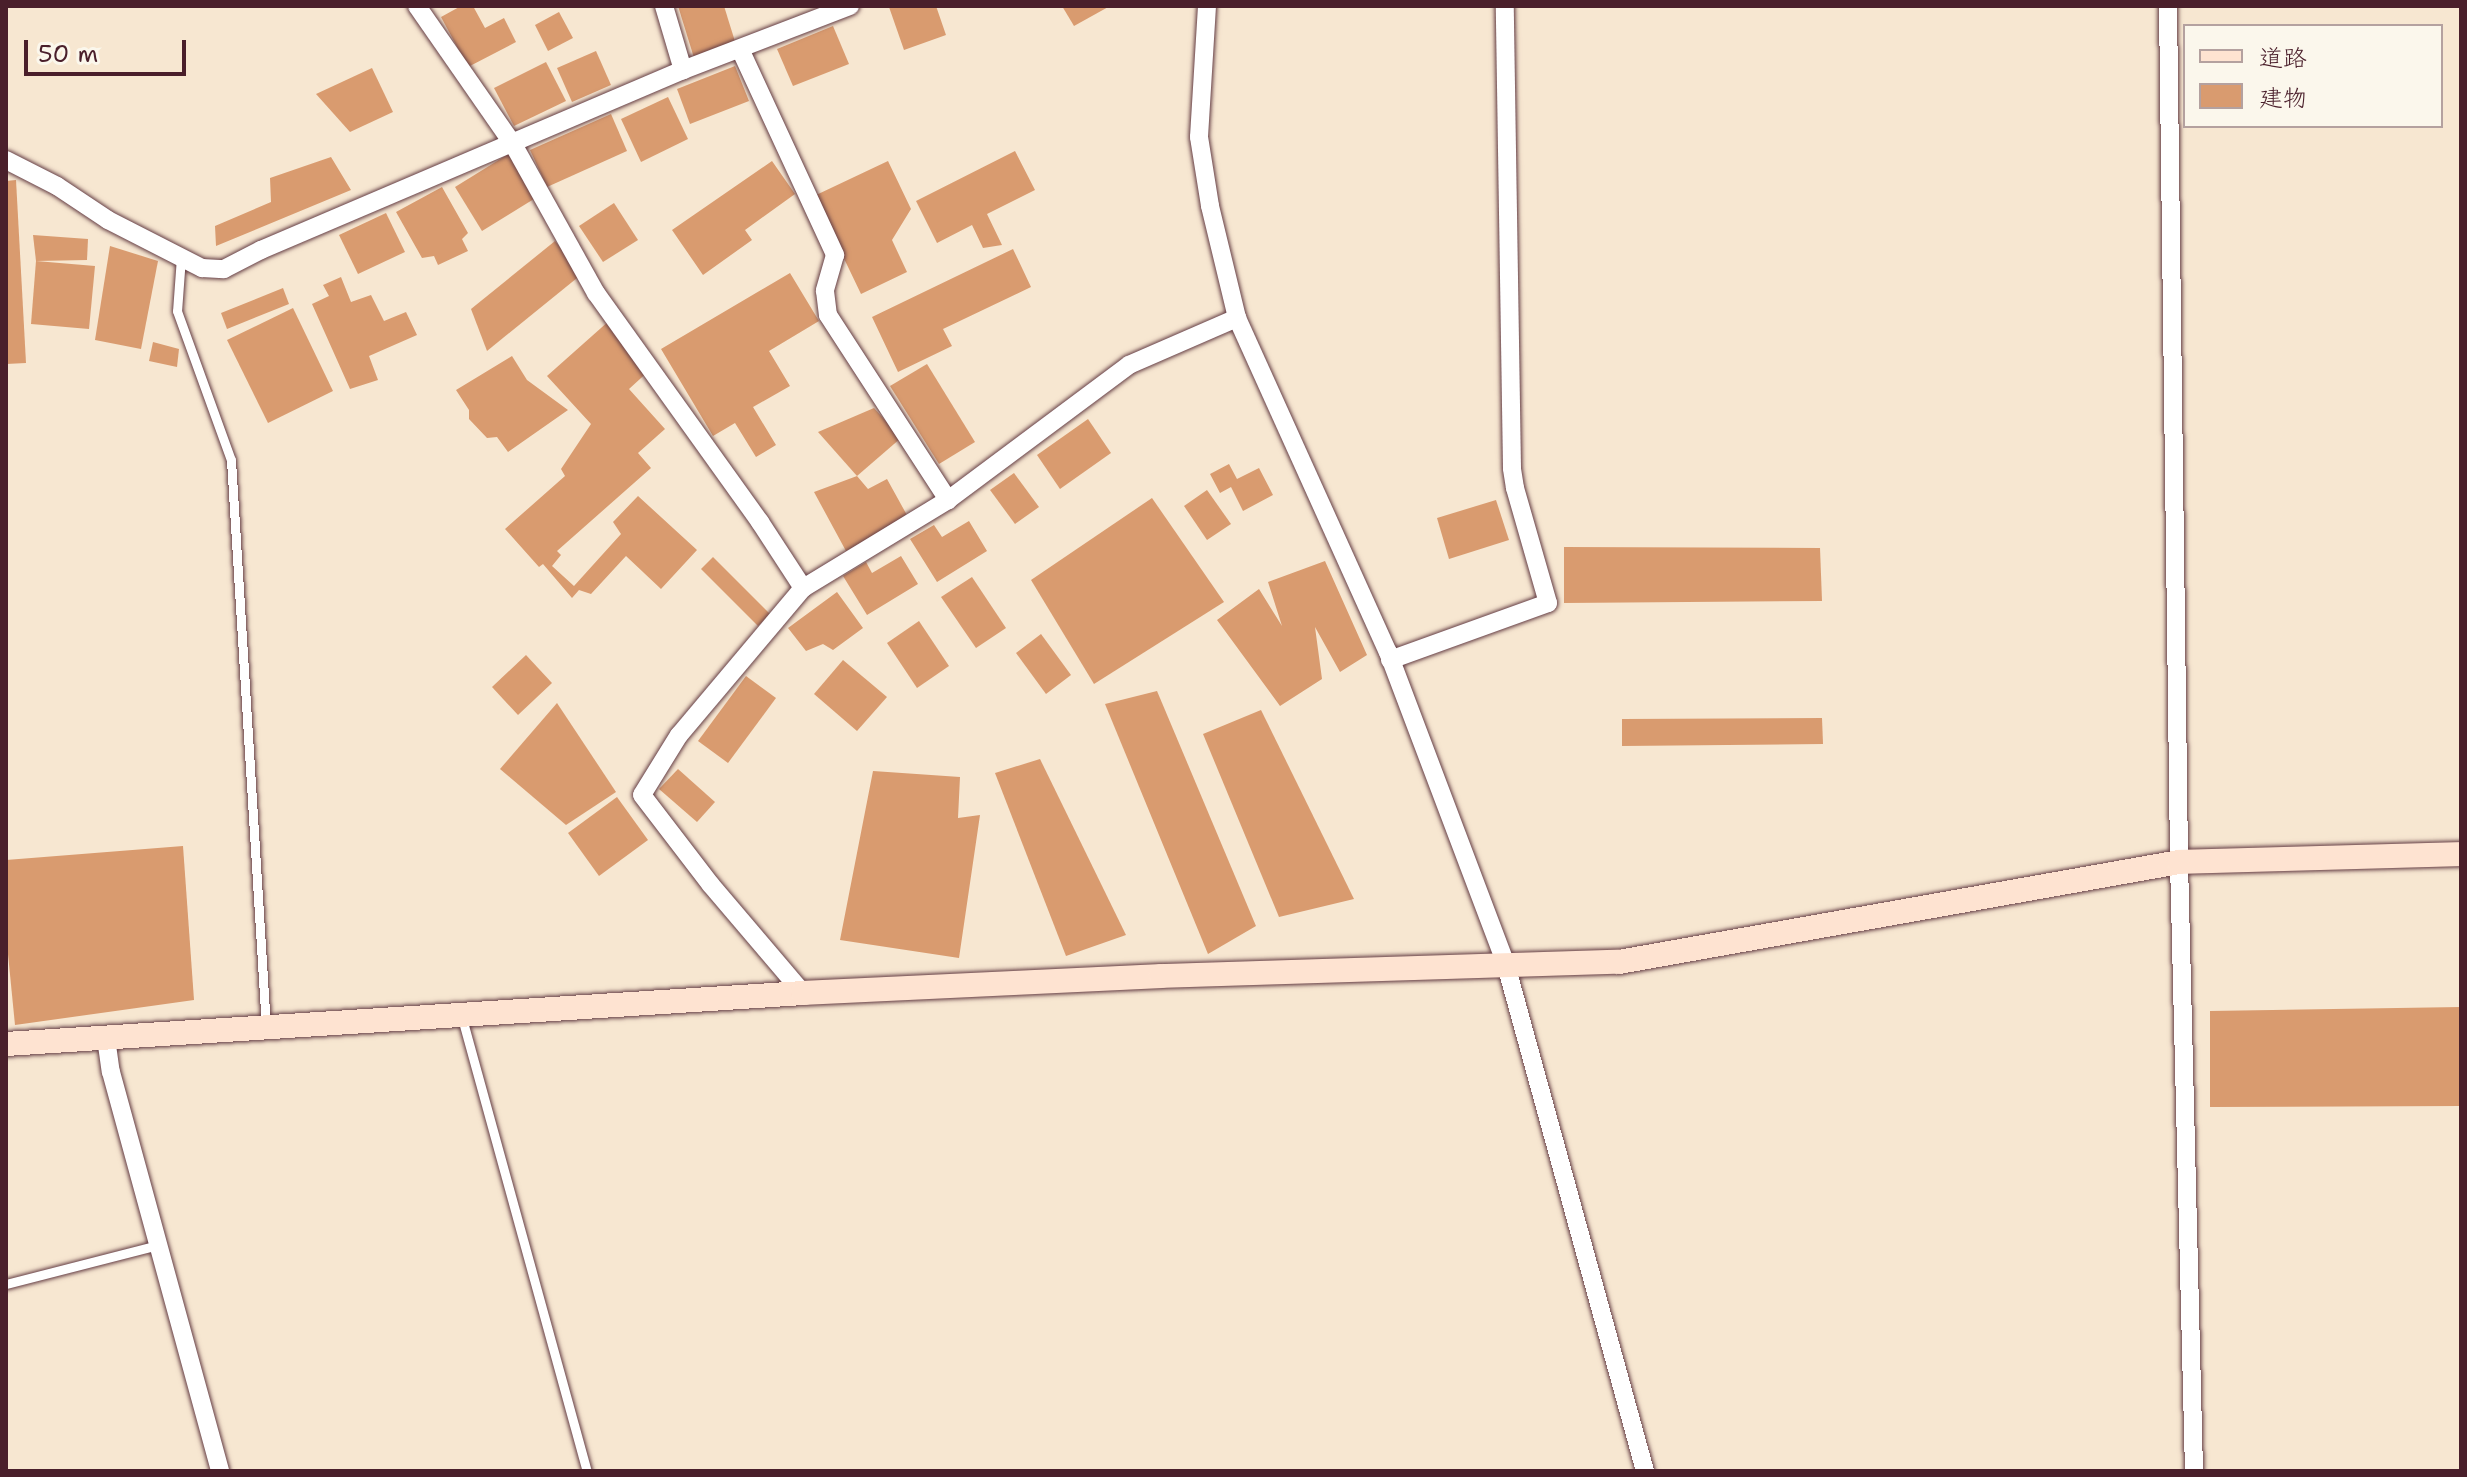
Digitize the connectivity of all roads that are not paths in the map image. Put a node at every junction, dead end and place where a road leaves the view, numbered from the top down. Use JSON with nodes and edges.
{"nodes":[{"id":1,"x":417,"y":6,"type":"edge"},
{"id":2,"x":664,"y":6,"type":"edge"},
{"id":3,"x":850,"y":6,"type":"edge"},
{"id":4,"x":1207,"y":6,"type":"edge"},
{"id":5,"x":1505,"y":6,"type":"edge"},
{"id":6,"x":2168,"y":6,"type":"edge"},
{"id":7,"x":740,"y":49,"type":"junction"},
{"id":8,"x":683,"y":70,"type":"junction"},
{"id":9,"x":513,"y":144,"type":"junction"},
{"id":10,"x":6,"y":160,"type":"edge"},
{"id":11,"x":181,"y":257,"type":"junction"},
{"id":12,"x":1237,"y":318,"type":"junction"},
{"id":13,"x":948,"y":500,"type":"junction"},
{"id":14,"x":803,"y":588,"type":"junction"},
{"id":15,"x":1390,"y":660,"type":"junction"},
{"id":16,"x":2461,"y":854,"type":"edge"},
{"id":17,"x":2179,"y":862,"type":"junction"},
{"id":18,"x":1506,"y":965,"type":"junction"},
{"id":19,"x":803,"y":993,"type":"junction"},
{"id":20,"x":461,"y":1015,"type":"junction"},
{"id":21,"x":266,"y":1028,"type":"junction"},
{"id":22,"x":106,"y":1038,"type":"junction"},
{"id":23,"x":6,"y":1044,"type":"edge"},
{"id":24,"x":158,"y":1245,"type":"junction"},
{"id":25,"x":6,"y":1284,"type":"edge"},
{"id":26,"x":220,"y":1471,"type":"edge"},
{"id":27,"x":587,"y":1471,"type":"edge"},
{"id":28,"x":1645,"y":1471,"type":"edge"},
{"id":29,"x":2194,"y":1471,"type":"edge"}],
"edges":[{"from":1,"to":9,"type":"street"},
{"from":2,"to":8,"type":"street"},
{"from":3,"to":7,"type":"street"},
{"from":4,"to":12,"type":"street"},
{"from":5,"to":15,"type":"street"},
{"from":6,"to":17,"type":"street"},
{"from":7,"to":8,"type":"street"},
{"from":7,"to":13,"type":"street"},
{"from":8,"to":9,"type":"street"},
{"from":9,"to":11,"type":"street"},
{"from":9,"to":14,"type":"street"},
{"from":10,"to":11,"type":"street"},
{"from":11,"to":21,"type":"lane"},
{"from":12,"to":13,"type":"street"},
{"from":12,"to":15,"type":"street"},
{"from":13,"to":14,"type":"street"},
{"from":14,"to":19,"type":"street"},
{"from":15,"to":18,"type":"street"},
{"from":16,"to":17,"type":"street"},
{"from":17,"to":18,"type":"street"},
{"from":17,"to":29,"type":"street"},
{"from":18,"to":19,"type":"street"},
{"from":18,"to":28,"type":"street"},
{"from":19,"to":20,"type":"street"},
{"from":20,"to":21,"type":"street"},
{"from":20,"to":27,"type":"lane"},
{"from":21,"to":22,"type":"street"},
{"from":22,"to":23,"type":"street"},
{"from":22,"to":24,"type":"street"},
{"from":24,"to":25,"type":"lane"},
{"from":24,"to":26,"type":"street"}]}
